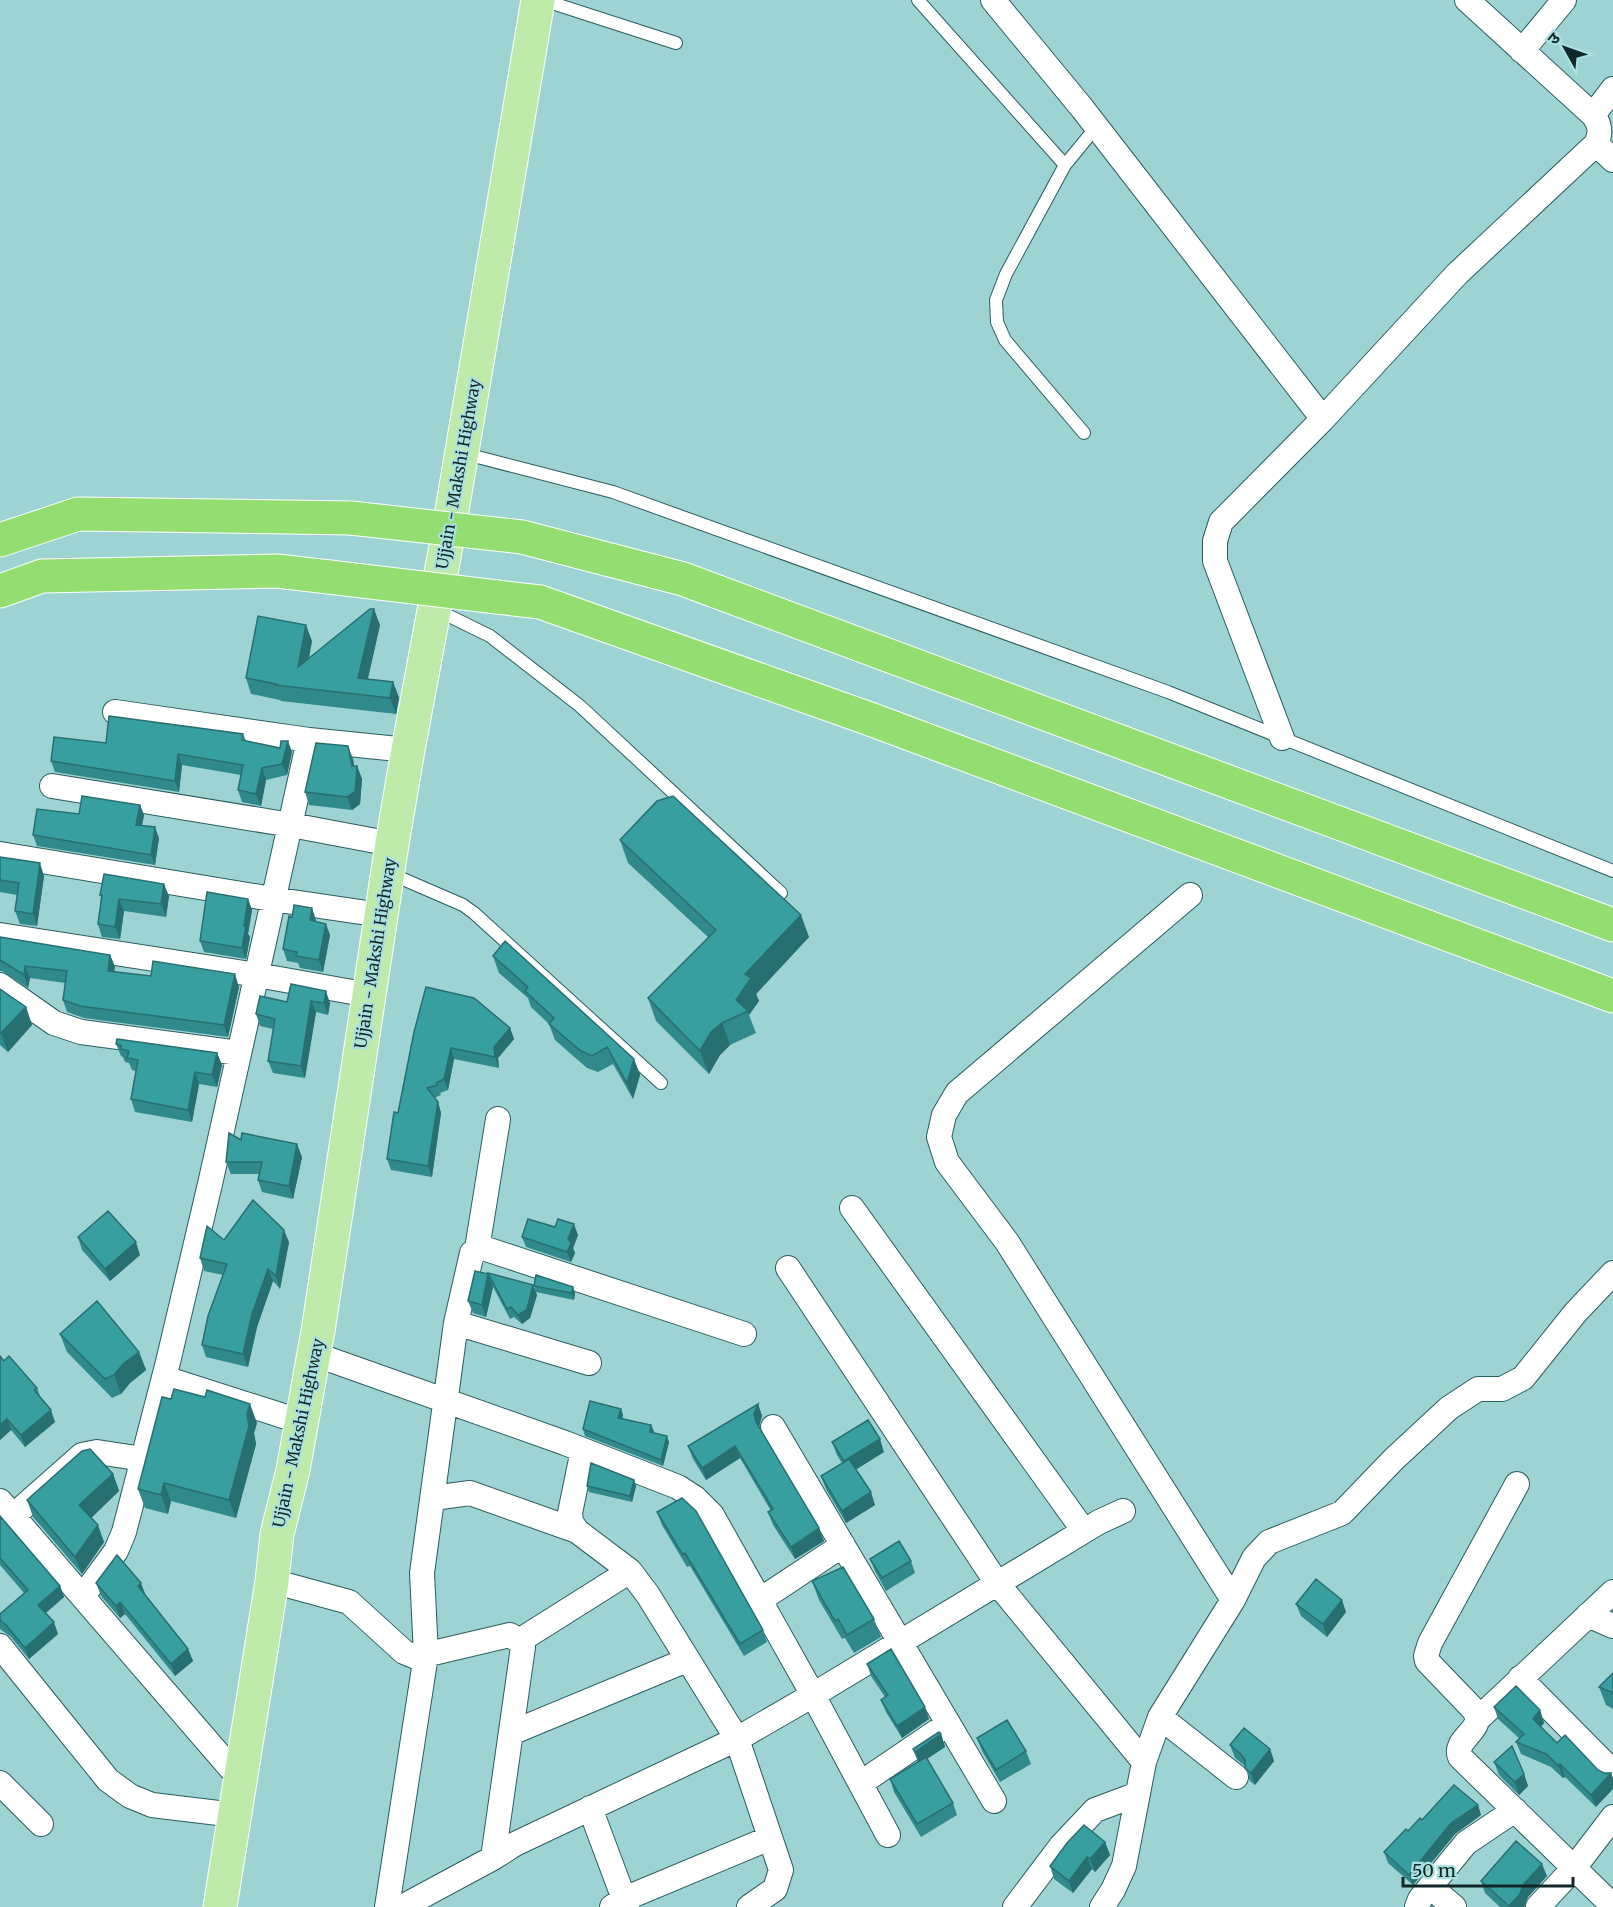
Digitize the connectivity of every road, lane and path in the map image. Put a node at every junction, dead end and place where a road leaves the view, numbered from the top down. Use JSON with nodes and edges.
{"nodes":[{"id":1,"x":538,"y":0,"type":"edge"},
{"id":2,"x":543,"y":0,"type":"edge"},
{"id":3,"x":918,"y":0,"type":"edge"},
{"id":4,"x":993,"y":0,"type":"edge"},
{"id":5,"x":1467,"y":0,"type":"edge"},
{"id":6,"x":1564,"y":0,"type":"edge"},
{"id":7,"x":676,"y":43,"type":"dead end"},
{"id":8,"x":1522,"y":51,"type":"junction"},
{"id":9,"x":1613,"y":89,"type":"edge"},
{"id":10,"x":1097,"y":126,"type":"junction"},
{"id":11,"x":1600,"y":135,"type":"edge"},
{"id":12,"x":1065,"y":165,"type":"junction"},
{"id":13,"x":1323,"y":419,"type":"junction"},
{"id":14,"x":1084,"y":433,"type":"dead end"},
{"id":15,"x":462,"y":453,"type":"junction"},
{"id":16,"x":0,"y":540,"type":"edge"},
{"id":17,"x":0,"y":591,"type":"edge"},
{"id":18,"x":434,"y":608,"type":"junction"},
{"id":19,"x":115,"y":712,"type":"dead end"},
{"id":20,"x":1282,"y":738,"type":"junction"},
{"id":21,"x":309,"y":740,"type":"junction"},
{"id":22,"x":408,"y":750,"type":"junction"},
{"id":23,"x":52,"y":786,"type":"dead end"},
{"id":24,"x":291,"y":825,"type":"junction"},
{"id":25,"x":0,"y":854,"type":"edge"},
{"id":26,"x":390,"y":858,"type":"junction"},
{"id":27,"x":1613,"y":871,"type":"edge"},
{"id":28,"x":781,"y":893,"type":"edge"},
{"id":29,"x":1190,"y":895,"type":"dead end"},
{"id":30,"x":272,"y":899,"type":"junction"},
{"id":31,"x":381,"y":915,"type":"junction"},
{"id":32,"x":1613,"y":925,"type":"edge"},
{"id":33,"x":0,"y":934,"type":"edge"},
{"id":34,"x":257,"y":975,"type":"junction"},
{"id":35,"x":0,"y":986,"type":"edge"},
{"id":36,"x":369,"y":995,"type":"junction"},
{"id":37,"x":1613,"y":996,"type":"edge"},
{"id":38,"x":239,"y":1053,"type":"junction"},
{"id":39,"x":661,"y":1083,"type":"dead end"},
{"id":40,"x":498,"y":1119,"type":"dead end"},
{"id":41,"x":852,"y":1208,"type":"dead end"},
{"id":42,"x":477,"y":1249,"type":"junction"},
{"id":43,"x":788,"y":1268,"type":"dead end"},
{"id":44,"x":1613,"y":1273,"type":"edge"},
{"id":45,"x":456,"y":1323,"type":"junction"},
{"id":46,"x":744,"y":1334,"type":"dead end"},
{"id":47,"x":314,"y":1354,"type":"junction"},
{"id":48,"x":589,"y":1363,"type":"dead end"},
{"id":49,"x":164,"y":1378,"type":"junction"},
{"id":50,"x":447,"y":1401,"type":"junction"},
{"id":51,"x":302,"y":1422,"type":"junction"},
{"id":52,"x":773,"y":1427,"type":"dead end"},
{"id":53,"x":583,"y":1450,"type":"junction"},
{"id":54,"x":143,"y":1459,"type":"junction"},
{"id":55,"x":1517,"y":1484,"type":"dead end"},
{"id":56,"x":433,"y":1498,"type":"junction"},
{"id":57,"x":7,"y":1508,"type":"edge"},
{"id":58,"x":1123,"y":1511,"type":"dead end"},
{"id":59,"x":577,"y":1531,"type":"junction"},
{"id":60,"x":1084,"y":1531,"type":"junction"},
{"id":61,"x":843,"y":1545,"type":"junction"},
{"id":62,"x":630,"y":1571,"type":"junction"},
{"id":63,"x":272,"y":1581,"type":"junction"},
{"id":64,"x":997,"y":1583,"type":"junction"},
{"id":65,"x":1613,"y":1592,"type":"edge"},
{"id":66,"x":83,"y":1596,"type":"junction"},
{"id":67,"x":760,"y":1600,"type":"junction"},
{"id":68,"x":1233,"y":1600,"type":"junction"},
{"id":69,"x":1588,"y":1615,"type":"junction"},
{"id":70,"x":1613,"y":1626,"type":"edge"},
{"id":71,"x":519,"y":1641,"type":"junction"},
{"id":72,"x":901,"y":1642,"type":"junction"},
{"id":73,"x":0,"y":1646,"type":"edge"},
{"id":74,"x":426,"y":1655,"type":"junction"},
{"id":75,"x":687,"y":1660,"type":"junction"},
{"id":76,"x":1520,"y":1678,"type":"junction"},
{"id":77,"x":813,"y":1695,"type":"junction"},
{"id":78,"x":1160,"y":1717,"type":"junction"},
{"id":79,"x":1478,"y":1719,"type":"junction"},
{"id":80,"x":948,"y":1724,"type":"junction"},
{"id":81,"x":511,"y":1733,"type":"junction"},
{"id":82,"x":737,"y":1739,"type":"junction"},
{"id":83,"x":1144,"y":1762,"type":"junction"},
{"id":84,"x":1613,"y":1772,"type":"edge"},
{"id":85,"x":1236,"y":1777,"type":"dead end"},
{"id":86,"x":240,"y":1779,"type":"junction"},
{"id":87,"x":0,"y":1783,"type":"edge"},
{"id":88,"x":861,"y":1783,"type":"junction"},
{"id":89,"x":1138,"y":1794,"type":"junction"},
{"id":90,"x":994,"y":1801,"type":"dead end"},
{"id":91,"x":590,"y":1808,"type":"junction"},
{"id":92,"x":1515,"y":1810,"type":"junction"},
{"id":93,"x":235,"y":1815,"type":"junction"},
{"id":94,"x":1613,"y":1817,"type":"edge"},
{"id":95,"x":41,"y":1824,"type":"dead end"},
{"id":96,"x":888,"y":1835,"type":"dead end"},
{"id":97,"x":770,"y":1838,"type":"junction"},
{"id":98,"x":493,"y":1858,"type":"junction"},
{"id":99,"x":1574,"y":1868,"type":"junction"},
{"id":100,"x":621,"y":1904,"type":"edge"},
{"id":101,"x":1613,"y":1906,"type":"edge"},
{"id":102,"x":220,"y":1907,"type":"edge"},
{"id":103,"x":387,"y":1907,"type":"edge"},
{"id":104,"x":402,"y":1907,"type":"edge"},
{"id":105,"x":749,"y":1907,"type":"edge"},
{"id":106,"x":1015,"y":1907,"type":"edge"},
{"id":107,"x":1102,"y":1907,"type":"edge"},
{"id":108,"x":1417,"y":1907,"type":"edge"},
{"id":109,"x":1538,"y":1907,"type":"edge"}],
"edges":[{"from":1,"to":15,"type":"main road","name":"Ujjain - Makshi Highway"},
{"from":2,"to":7,"type":"lane"},
{"from":3,"to":12,"type":"lane"},
{"from":4,"to":10,"type":"street"},
{"from":5,"to":8,"type":"street"},
{"from":6,"to":8,"type":"street"},
{"from":8,"to":11,"type":"street"},
{"from":9,"to":11,"type":"street"},
{"from":10,"to":12,"type":"lane"},
{"from":10,"to":13,"type":"street"},
{"from":11,"to":13,"type":"street"},
{"from":12,"to":14,"type":"lane"},
{"from":13,"to":20,"type":"street"},
{"from":15,"to":18,"type":"main road","name":"Ujjain - Makshi Highway"},
{"from":15,"to":20,"type":"lane"},
{"from":16,"to":32,"type":"highway","bridge":true},
{"from":17,"to":37,"type":"highway","bridge":true},
{"from":18,"to":22,"type":"main road","name":"Ujjain - Makshi Highway"},
{"from":18,"to":28,"type":"lane"},
{"from":19,"to":21,"type":"street"},
{"from":20,"to":27,"type":"lane"},
{"from":21,"to":22,"type":"street"},
{"from":21,"to":24,"type":"street"},
{"from":22,"to":26,"type":"main road","name":"Ujjain - Makshi Highway"},
{"from":23,"to":24,"type":"street"},
{"from":24,"to":26,"type":"street"},
{"from":24,"to":30,"type":"street"},
{"from":25,"to":30,"type":"street"},
{"from":26,"to":31,"type":"main road","name":"Ujjain - Makshi Highway"},
{"from":26,"to":39,"type":"lane"},
{"from":29,"to":68,"type":"street"},
{"from":30,"to":31,"type":"street"},
{"from":30,"to":34,"type":"street"},
{"from":31,"to":36,"type":"main road","name":"Ujjain - Makshi Highway"},
{"from":33,"to":34,"type":"street"},
{"from":34,"to":36,"type":"street"},
{"from":34,"to":38,"type":"street"},
{"from":35,"to":38,"type":"street"},
{"from":36,"to":47,"type":"main road","name":"Ujjain - Makshi Highway"},
{"from":38,"to":49,"type":"street"},
{"from":40,"to":42,"type":"street"},
{"from":41,"to":60,"type":"street"},
{"from":42,"to":45,"type":"street"},
{"from":42,"to":46,"type":"street"},
{"from":43,"to":64,"type":"street"},
{"from":44,"to":68,"type":"street"},
{"from":45,"to":48,"type":"street"},
{"from":45,"to":50,"type":"street"},
{"from":47,"to":50,"type":"street"},
{"from":47,"to":51,"type":"main road","name":"Ujjain - Makshi Highway"},
{"from":49,"to":51,"type":"street"},
{"from":49,"to":54,"type":"street"},
{"from":50,"to":53,"type":"street"},
{"from":50,"to":56,"type":"street"},
{"from":51,"to":63,"type":"main road","name":"Ujjain - Makshi Highway"},
{"from":52,"to":61,"type":"street"},
{"from":53,"to":59,"type":"street"},
{"from":53,"to":67,"type":"street"},
{"from":54,"to":57,"type":"street"},
{"from":54,"to":66,"type":"street"},
{"from":55,"to":79,"type":"street"},
{"from":56,"to":59,"type":"street"},
{"from":56,"to":74,"type":"street"},
{"from":57,"to":66,"type":"street"},
{"from":58,"to":60,"type":"street"},
{"from":59,"to":62,"type":"street"},
{"from":60,"to":64,"type":"street"},
{"from":61,"to":67,"type":"street"},
{"from":61,"to":72,"type":"street"},
{"from":62,"to":71,"type":"street"},
{"from":62,"to":75,"type":"street"},
{"from":63,"to":74,"type":"street"},
{"from":63,"to":86,"type":"main road","name":"Ujjain - Makshi Highway"},
{"from":64,"to":72,"type":"street"},
{"from":64,"to":83,"type":"street"},
{"from":65,"to":69,"type":"street"},
{"from":66,"to":86,"type":"street"},
{"from":67,"to":77,"type":"street"},
{"from":68,"to":78,"type":"street"},
{"from":69,"to":70,"type":"street"},
{"from":69,"to":76,"type":"street"},
{"from":71,"to":74,"type":"street"},
{"from":71,"to":81,"type":"street"},
{"from":72,"to":77,"type":"street"},
{"from":72,"to":80,"type":"street"},
{"from":73,"to":93,"type":"street"},
{"from":74,"to":103,"type":"street"},
{"from":75,"to":81,"type":"street"},
{"from":75,"to":82,"type":"street"},
{"from":76,"to":79,"type":"street"},
{"from":76,"to":84,"type":"street"},
{"from":77,"to":82,"type":"street"},
{"from":77,"to":88,"type":"street"},
{"from":78,"to":83,"type":"street"},
{"from":78,"to":85,"type":"street"},
{"from":79,"to":92,"type":"street"},
{"from":80,"to":88,"type":"street"},
{"from":80,"to":90,"type":"street"},
{"from":81,"to":98,"type":"street"},
{"from":82,"to":91,"type":"street"},
{"from":82,"to":97,"type":"street"},
{"from":83,"to":89,"type":"street"},
{"from":86,"to":93,"type":"main road","name":"Ujjain - Makshi Highway"},
{"from":87,"to":95,"type":"street"},
{"from":88,"to":96,"type":"street"},
{"from":89,"to":106,"type":"street"},
{"from":89,"to":107,"type":"street"},
{"from":91,"to":98,"type":"street"},
{"from":91,"to":100,"type":"street"},
{"from":92,"to":99,"type":"street"},
{"from":92,"to":108,"type":"street"},
{"from":93,"to":102,"type":"main road","name":"Ujjain - Makshi Highway"},
{"from":94,"to":99,"type":"street"},
{"from":97,"to":100,"type":"street"},
{"from":97,"to":105,"type":"street"},
{"from":98,"to":104,"type":"street"},
{"from":99,"to":101,"type":"street"},
{"from":99,"to":109,"type":"street"}]}
